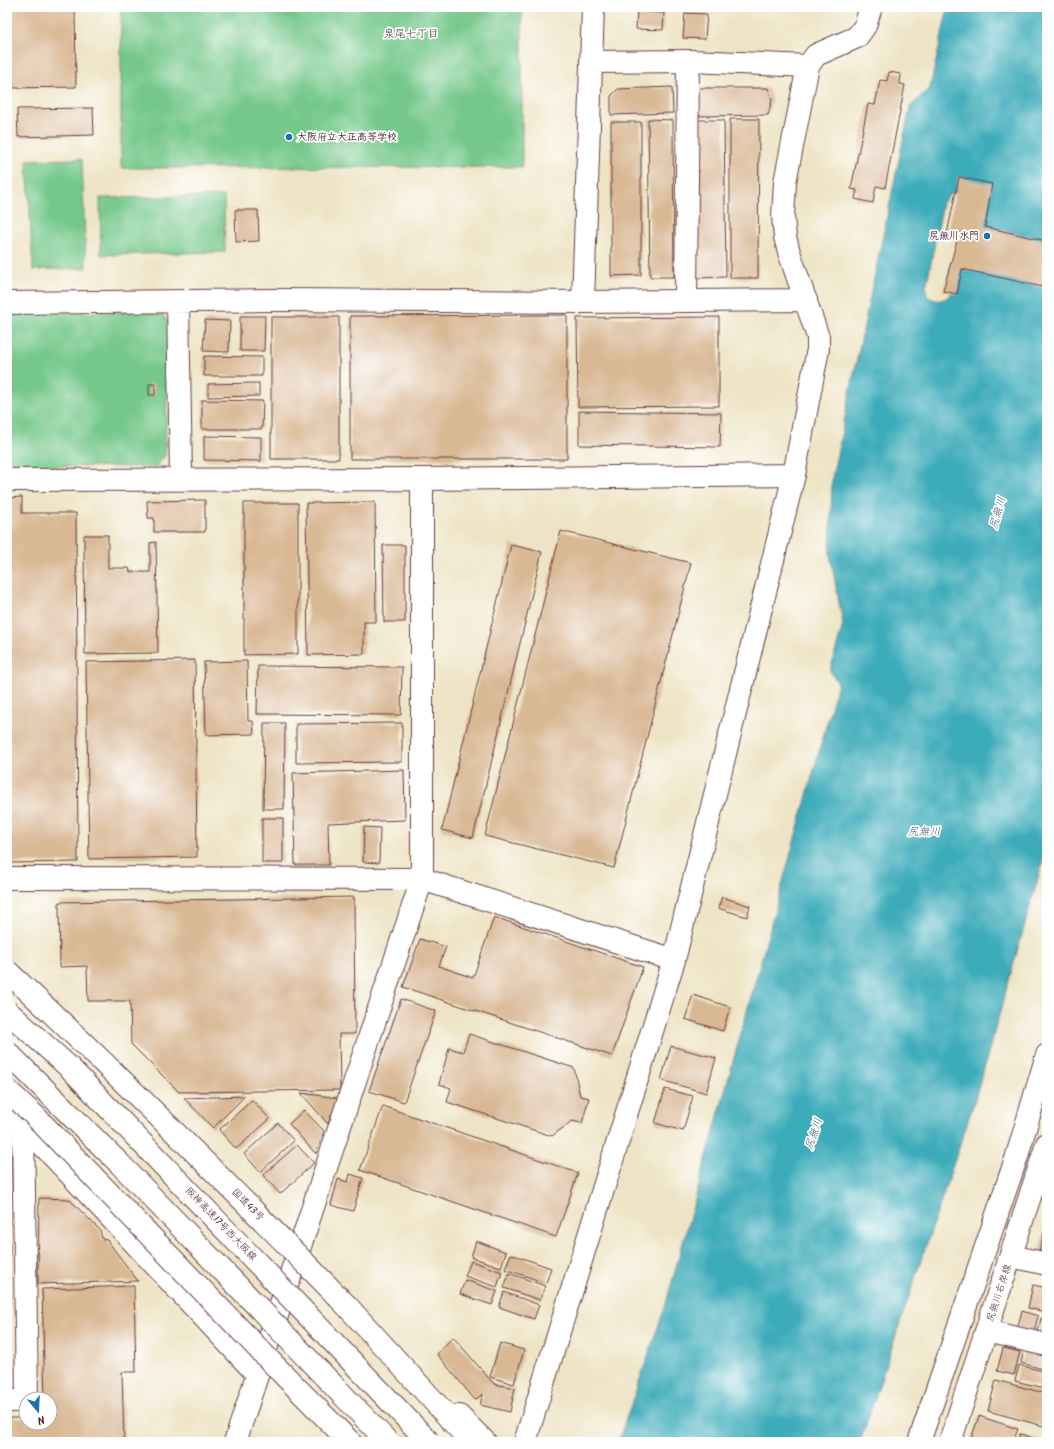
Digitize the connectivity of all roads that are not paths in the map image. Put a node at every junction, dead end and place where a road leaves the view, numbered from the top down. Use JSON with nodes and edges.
{"nodes":[{"id":1,"x":593,"y":7,"type":"edge"},
{"id":2,"x":871,"y":7,"type":"edge"},
{"id":3,"x":688,"y":61,"type":"junction"},
{"id":4,"x":591,"y":62,"type":"junction"},
{"id":5,"x":808,"y":66,"type":"junction"},
{"id":6,"x":806,"y":300,"type":"junction"},
{"id":7,"x":686,"y":301,"type":"junction"},
{"id":8,"x":178,"y":302,"type":"junction"},
{"id":9,"x":583,"y":302,"type":"junction"},
{"id":10,"x":7,"y":303,"type":"edge"},
{"id":11,"x":794,"y":475,"type":"junction"},
{"id":12,"x":422,"y":479,"type":"junction"},
{"id":13,"x":7,"y":480,"type":"edge"},
{"id":14,"x":181,"y":480,"type":"junction"},
{"id":15,"x":7,"y":878,"type":"edge"},
{"id":16,"x":422,"y":880,"type":"junction"},
{"id":17,"x":674,"y":960,"type":"junction"},
{"id":18,"x":7,"y":962,"type":"edge"},
{"id":19,"x":7,"y":971,"type":"edge"},
{"id":20,"x":7,"y":1011,"type":"edge"},
{"id":21,"x":7,"y":1052,"type":"edge"},
{"id":22,"x":1047,"y":1055,"type":"edge"},
{"id":23,"x":7,"y":1090,"type":"edge"},
{"id":24,"x":7,"y":1109,"type":"edge"},
{"id":25,"x":23,"y":1124,"type":"junction"},
{"id":26,"x":1047,"y":1144,"type":"edge"},
{"id":27,"x":1044,"y":1166,"type":"edge"},
{"id":28,"x":299,"y":1247,"type":"junction"},
{"id":29,"x":1011,"y":1256,"type":"junction"},
{"id":30,"x":1047,"y":1264,"type":"edge"},
{"id":31,"x":347,"y":1306,"type":"junction"},
{"id":32,"x":986,"y":1331,"type":"junction"},
{"id":33,"x":1047,"y":1345,"type":"edge"},
{"id":34,"x":267,"y":1371,"type":"junction"},
{"id":35,"x":26,"y":1391,"type":"edge"},
{"id":36,"x":18,"y":1400,"type":"edge"},
{"id":37,"x":7,"y":1401,"type":"edge"},
{"id":38,"x":235,"y":1442,"type":"edge"},
{"id":39,"x":341,"y":1442,"type":"edge"},
{"id":40,"x":350,"y":1442,"type":"edge"},
{"id":41,"x":388,"y":1442,"type":"edge"},
{"id":42,"x":430,"y":1442,"type":"edge"},
{"id":43,"x":471,"y":1442,"type":"edge"},
{"id":44,"x":485,"y":1442,"type":"edge"},
{"id":45,"x":525,"y":1442,"type":"edge"},
{"id":46,"x":919,"y":1442,"type":"edge"},
{"id":47,"x":950,"y":1442,"type":"edge"}],
"edges":[{"from":1,"to":4,"type":"main road"},
{"from":2,"to":5,"type":"main road"},
{"from":3,"to":4,"type":"main road"},
{"from":3,"to":5,"type":"main road"},
{"from":3,"to":7,"type":"main road"},
{"from":4,"to":9,"type":"main road"},
{"from":5,"to":6,"type":"main road"},
{"from":6,"to":7,"type":"main road"},
{"from":6,"to":11,"type":"main road"},
{"from":7,"to":9,"type":"main road"},
{"from":8,"to":9,"type":"main road"},
{"from":8,"to":10,"type":"main road"},
{"from":8,"to":14,"type":"main road"},
{"from":11,"to":12,"type":"main road"},
{"from":11,"to":17,"type":"main road"},
{"from":12,"to":14,"type":"main road"},
{"from":12,"to":16,"type":"main road"},
{"from":13,"to":14,"type":"main road"},
{"from":15,"to":16,"type":"main road"},
{"from":16,"to":17,"type":"main road"},
{"from":16,"to":28,"type":"main road"},
{"from":17,"to":45,"type":"main road"},
{"from":18,"to":28,"type":"main road"},
{"from":19,"to":31,"type":"main road","name":"国道43号","bridge":true},
{"from":20,"to":42,"type":"main road","name":"阪神高速17号西大阪線","bridge":true},
{"from":21,"to":41,"type":"main road","bridge":true},
{"from":22,"to":46,"type":"main road"},
{"from":23,"to":34,"type":"main road","bridge":true},
{"from":24,"to":25,"type":"main road"},
{"from":25,"to":34,"type":"main road"},
{"from":25,"to":35,"type":"main road"},
{"from":26,"to":27,"type":"main road","name":"尻無川右岸線"},
{"from":27,"to":29,"type":"main road","name":"尻無川右岸線"},
{"from":28,"to":34,"type":"main road"},
{"from":29,"to":30,"type":"main road"},
{"from":29,"to":32,"type":"main road","name":"尻無川右岸線"},
{"from":31,"to":43,"type":"main road"},
{"from":31,"to":44,"type":"main road","name":"国道43号"},
{"from":32,"to":33,"type":"main road"},
{"from":32,"to":47,"type":"main road","name":"尻無川右岸線"},
{"from":34,"to":38,"type":"main road"},
{"from":34,"to":39,"type":"main road"},
{"from":34,"to":40,"type":"main road"},
{"from":36,"to":37,"type":"main road"}]}
